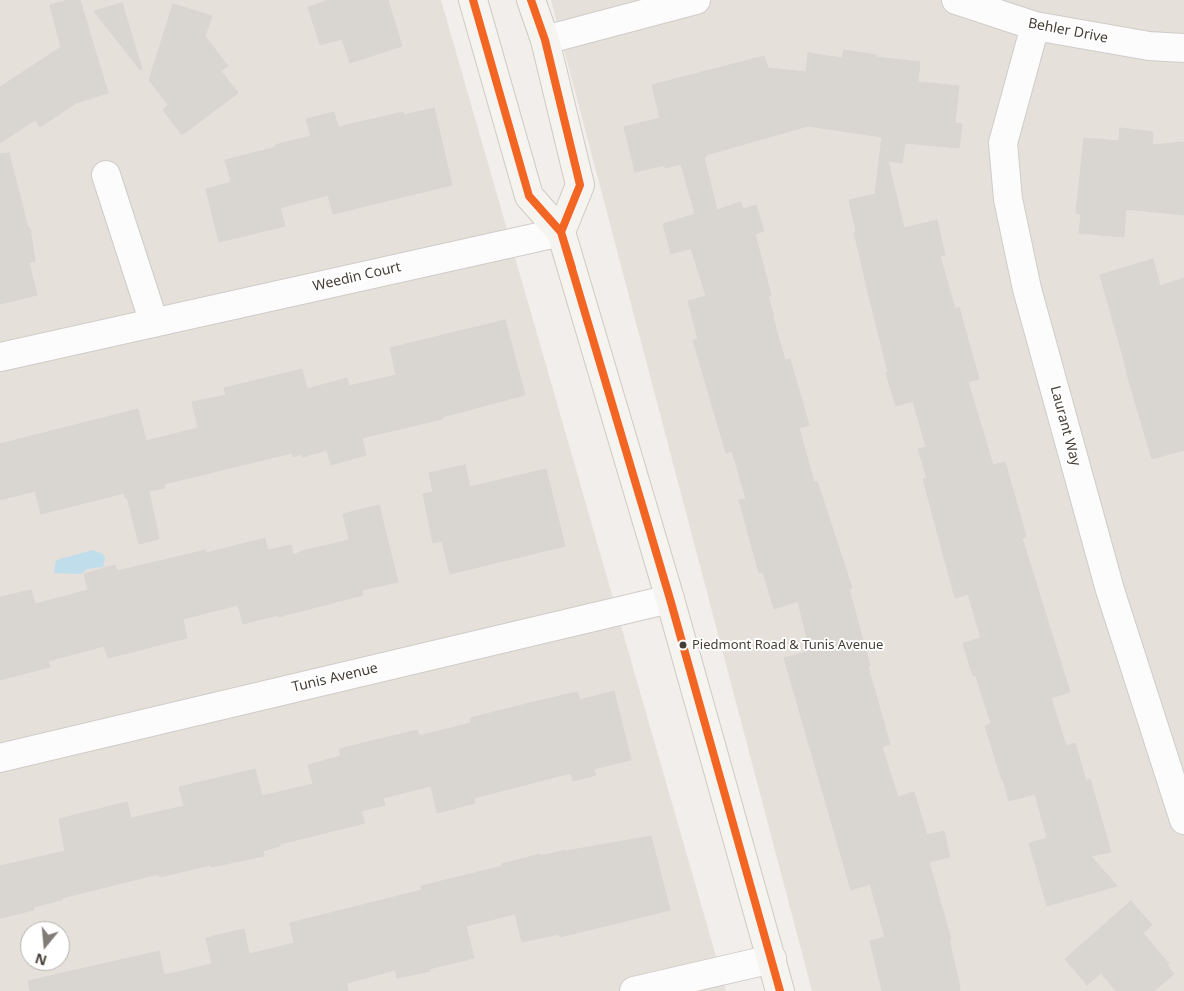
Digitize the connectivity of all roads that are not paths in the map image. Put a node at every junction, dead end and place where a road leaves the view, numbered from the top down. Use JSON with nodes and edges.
{"nodes":[{"id":1,"x":473,"y":0,"type":"edge"},
{"id":2,"x":531,"y":0,"type":"edge"},
{"id":3,"x":696,"y":0,"type":"edge"},
{"id":4,"x":956,"y":0,"type":"edge"},
{"id":5,"x":1035,"y":26,"type":"junction"},
{"id":6,"x":545,"y":40,"type":"junction"},
{"id":7,"x":1184,"y":48,"type":"edge"},
{"id":8,"x":106,"y":175,"type":"dead end"},
{"id":9,"x":561,"y":232,"type":"junction"},
{"id":10,"x":154,"y":323,"type":"junction"},
{"id":11,"x":0,"y":357,"type":"edge"},
{"id":12,"x":670,"y":599,"type":"junction"},
{"id":13,"x":0,"y":758,"type":"edge"},
{"id":14,"x":1184,"y":820,"type":"edge"},
{"id":15,"x":772,"y":959,"type":"junction"},
{"id":16,"x":634,"y":991,"type":"edge"},
{"id":17,"x":780,"y":991,"type":"edge"}],
"edges":[{"from":1,"to":9,"type":"main road"},
{"from":2,"to":6,"type":"main road"},
{"from":3,"to":6,"type":"street"},
{"from":4,"to":5,"type":"street","name":"Behler Drive"},
{"from":5,"to":7,"type":"street","name":"Behler Drive"},
{"from":5,"to":14,"type":"street","name":"Laurant Way"},
{"from":6,"to":9,"type":"main road"},
{"from":8,"to":10,"type":"street"},
{"from":9,"to":10,"type":"street","name":"Weedin Court"},
{"from":9,"to":12,"type":"main road"},
{"from":10,"to":11,"type":"street","name":"Weedin Court"},
{"from":12,"to":13,"type":"street","name":"Tunis Avenue"},
{"from":12,"to":15,"type":"main road"},
{"from":15,"to":16,"type":"street"},
{"from":15,"to":17,"type":"main road"}]}
